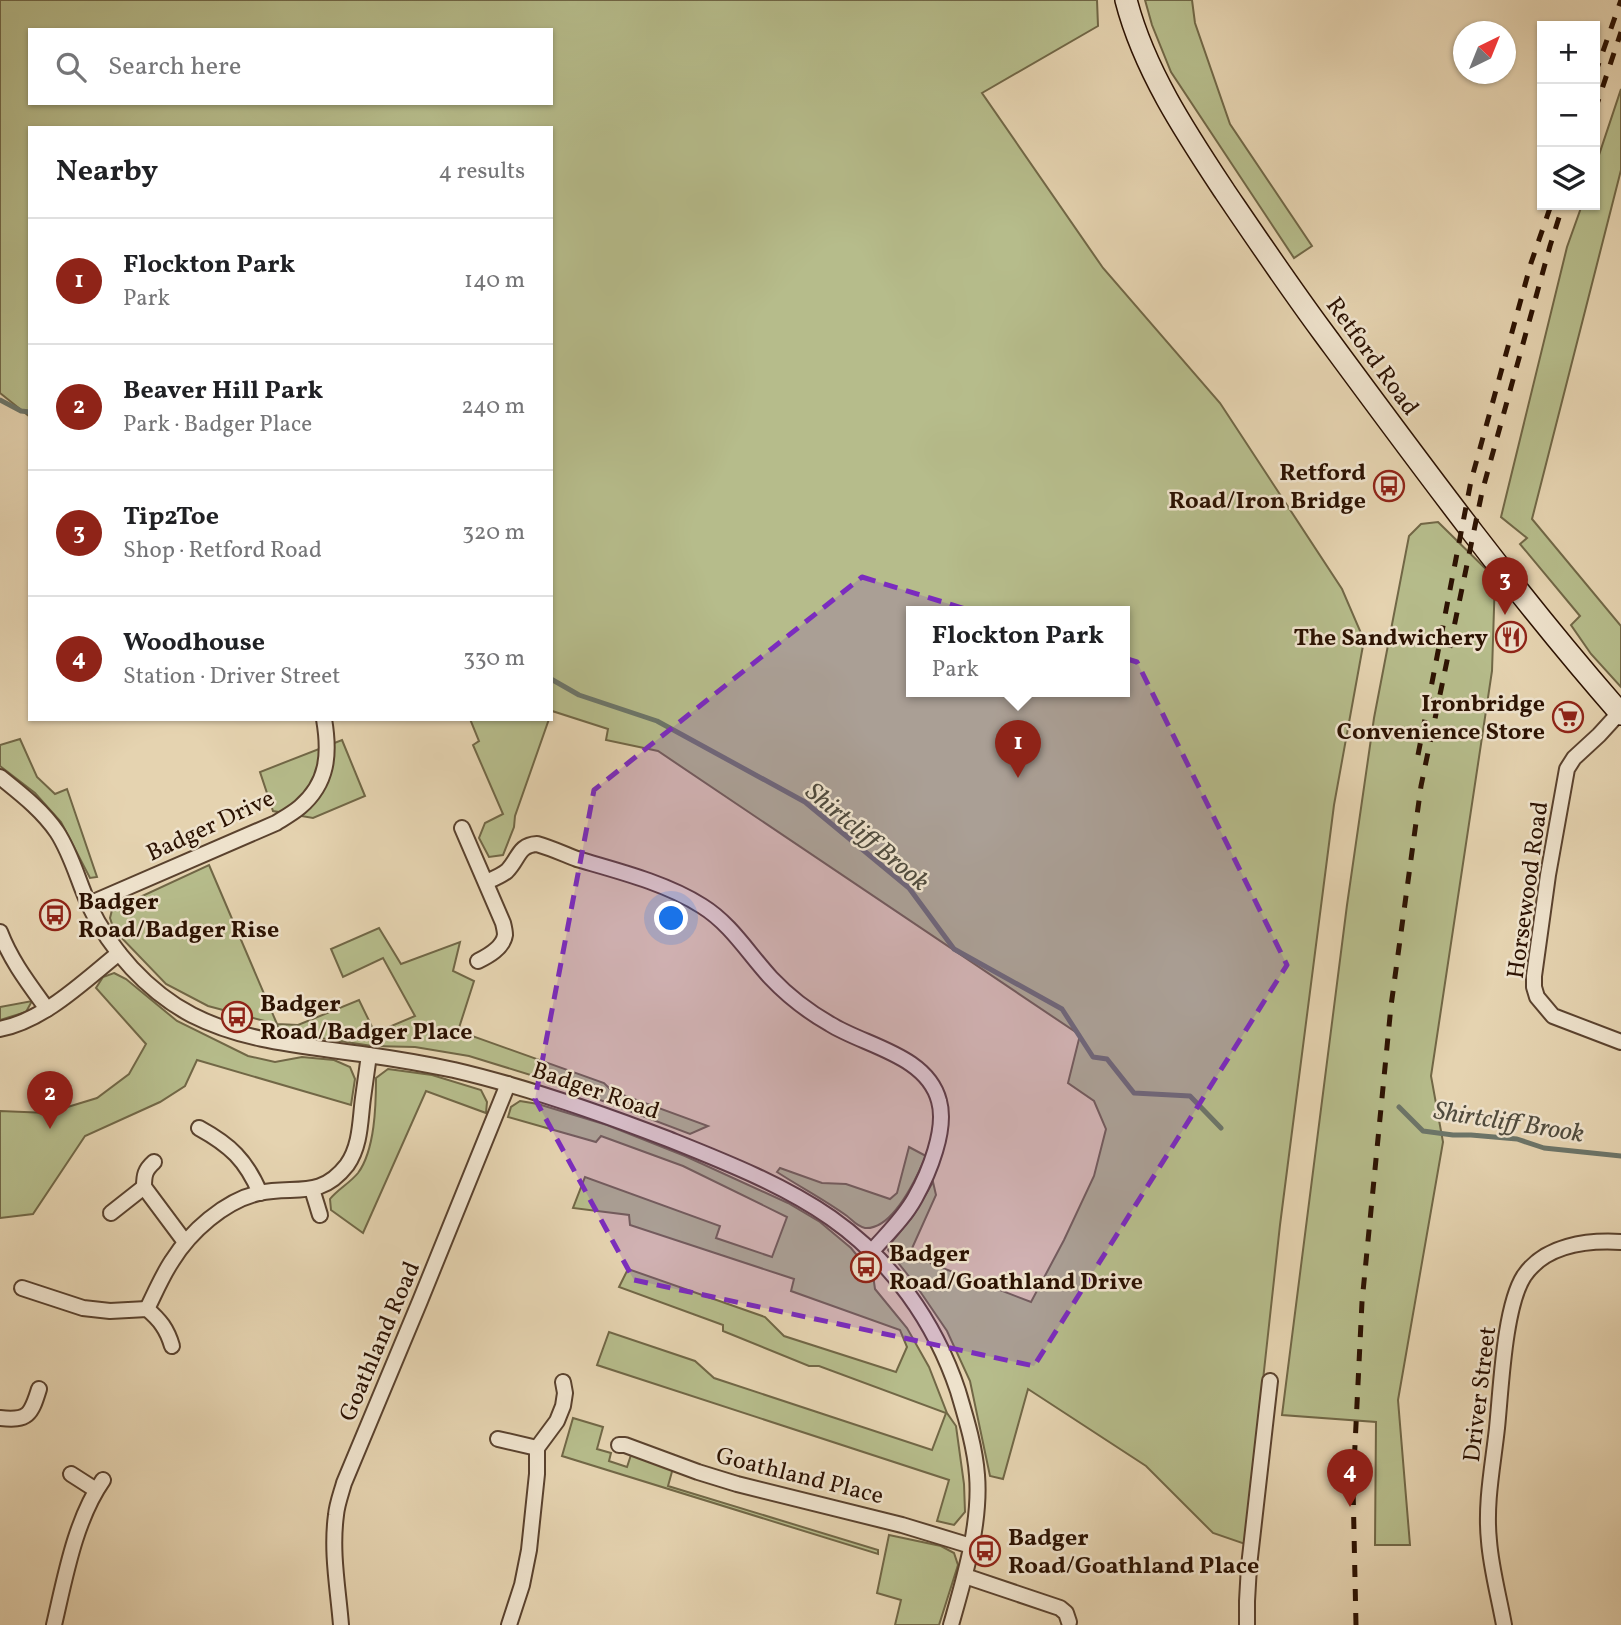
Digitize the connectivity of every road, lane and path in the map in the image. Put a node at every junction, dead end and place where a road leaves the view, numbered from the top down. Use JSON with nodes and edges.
{"nodes":[{"id":1,"x":1126,"y":0,"type":"edge"},
{"id":2,"x":1620,"y":713,"type":"edge"},
{"id":3,"x":324,"y":721,"type":"edge"},
{"id":4,"x":0,"y":777,"type":"edge"},
{"id":5,"x":462,"y":828,"type":"dead end"},
{"id":6,"x":486,"y":883,"type":"junction"},
{"id":7,"x":89,"y":905,"type":"junction"},
{"id":8,"x":0,"y":932,"type":"edge"},
{"id":9,"x":119,"y":953,"type":"junction"},
{"id":10,"x":478,"y":961,"type":"dead end"},
{"id":11,"x":47,"y":1009,"type":"junction"},
{"id":12,"x":0,"y":1029,"type":"edge"},
{"id":13,"x":1621,"y":1042,"type":"edge"},
{"id":14,"x":369,"y":1055,"type":"junction"},
{"id":15,"x":508,"y":1084,"type":"junction"},
{"id":16,"x":199,"y":1128,"type":"dead end"},
{"id":17,"x":155,"y":1162,"type":"dead end"},
{"id":18,"x":144,"y":1187,"type":"junction"},
{"id":19,"x":312,"y":1189,"type":"junction"},
{"id":20,"x":260,"y":1193,"type":"junction"},
{"id":21,"x":111,"y":1213,"type":"dead end"},
{"id":22,"x":320,"y":1215,"type":"dead end"},
{"id":23,"x":185,"y":1242,"type":"junction"},
{"id":24,"x":1621,"y":1242,"type":"edge"},
{"id":25,"x":872,"y":1251,"type":"junction"},
{"id":26,"x":22,"y":1288,"type":"dead end"},
{"id":27,"x":147,"y":1309,"type":"junction"},
{"id":28,"x":172,"y":1346,"type":"dead end"},
{"id":29,"x":1270,"y":1381,"type":"dead end"},
{"id":30,"x":563,"y":1382,"type":"dead end"},
{"id":31,"x":39,"y":1390,"type":"dead end"},
{"id":32,"x":0,"y":1418,"type":"edge"},
{"id":33,"x":498,"y":1439,"type":"dead end"},
{"id":34,"x":619,"y":1445,"type":"dead end"},
{"id":35,"x":537,"y":1448,"type":"junction"},
{"id":36,"x":71,"y":1474,"type":"dead end"},
{"id":37,"x":971,"y":1546,"type":"junction"},
{"id":38,"x":965,"y":1576,"type":"junction"},
{"id":39,"x":1069,"y":1622,"type":"dead end"},
{"id":40,"x":54,"y":1625,"type":"edge"},
{"id":41,"x":341,"y":1625,"type":"edge"},
{"id":42,"x":509,"y":1625,"type":"edge"},
{"id":43,"x":951,"y":1625,"type":"edge"},
{"id":44,"x":1247,"y":1625,"type":"edge"},
{"id":45,"x":1504,"y":1625,"type":"edge"}],
"edges":[{"from":1,"to":2,"type":"main road","name":"Retford Road"},
{"from":2,"to":13,"type":"street","name":"Horsewood Road"},
{"from":3,"to":7,"type":"street","name":"Badger Drive"},
{"from":4,"to":7,"type":"street","name":"Badger Road"},
{"from":5,"to":6,"type":"street"},
{"from":6,"to":10,"type":"street"},
{"from":6,"to":25,"type":"street"},
{"from":7,"to":9,"type":"street","name":"Badger Road"},
{"from":8,"to":11,"type":"street"},
{"from":9,"to":11,"type":"street"},
{"from":9,"to":14,"type":"street","name":"Badger Road"},
{"from":11,"to":12,"type":"street"},
{"from":14,"to":15,"type":"street","name":"Badger Road"},
{"from":14,"to":19,"type":"street"},
{"from":15,"to":25,"type":"street","name":"Badger Road"},
{"from":15,"to":41,"type":"street","name":"Goathland Road"},
{"from":16,"to":20,"type":"street"},
{"from":17,"to":18,"type":"street"},
{"from":18,"to":21,"type":"street"},
{"from":18,"to":23,"type":"street"},
{"from":19,"to":20,"type":"street"},
{"from":19,"to":22,"type":"street"},
{"from":20,"to":23,"type":"street"},
{"from":23,"to":27,"type":"street"},
{"from":24,"to":45,"type":"street","name":"Driver Street"},
{"from":25,"to":37,"type":"street","name":"Badger Road"},
{"from":26,"to":27,"type":"street"},
{"from":27,"to":28,"type":"street"},
{"from":29,"to":44,"type":"street"},
{"from":30,"to":35,"type":"street"},
{"from":31,"to":32,"type":"street"},
{"from":33,"to":35,"type":"street"},
{"from":34,"to":37,"type":"street","name":"Goathland Place"},
{"from":35,"to":42,"type":"street"},
{"from":36,"to":40,"type":"street"},
{"from":37,"to":38,"type":"street","name":"Badger Road"},
{"from":38,"to":39,"type":"street"},
{"from":38,"to":43,"type":"street","name":"Badger Road"}]}
